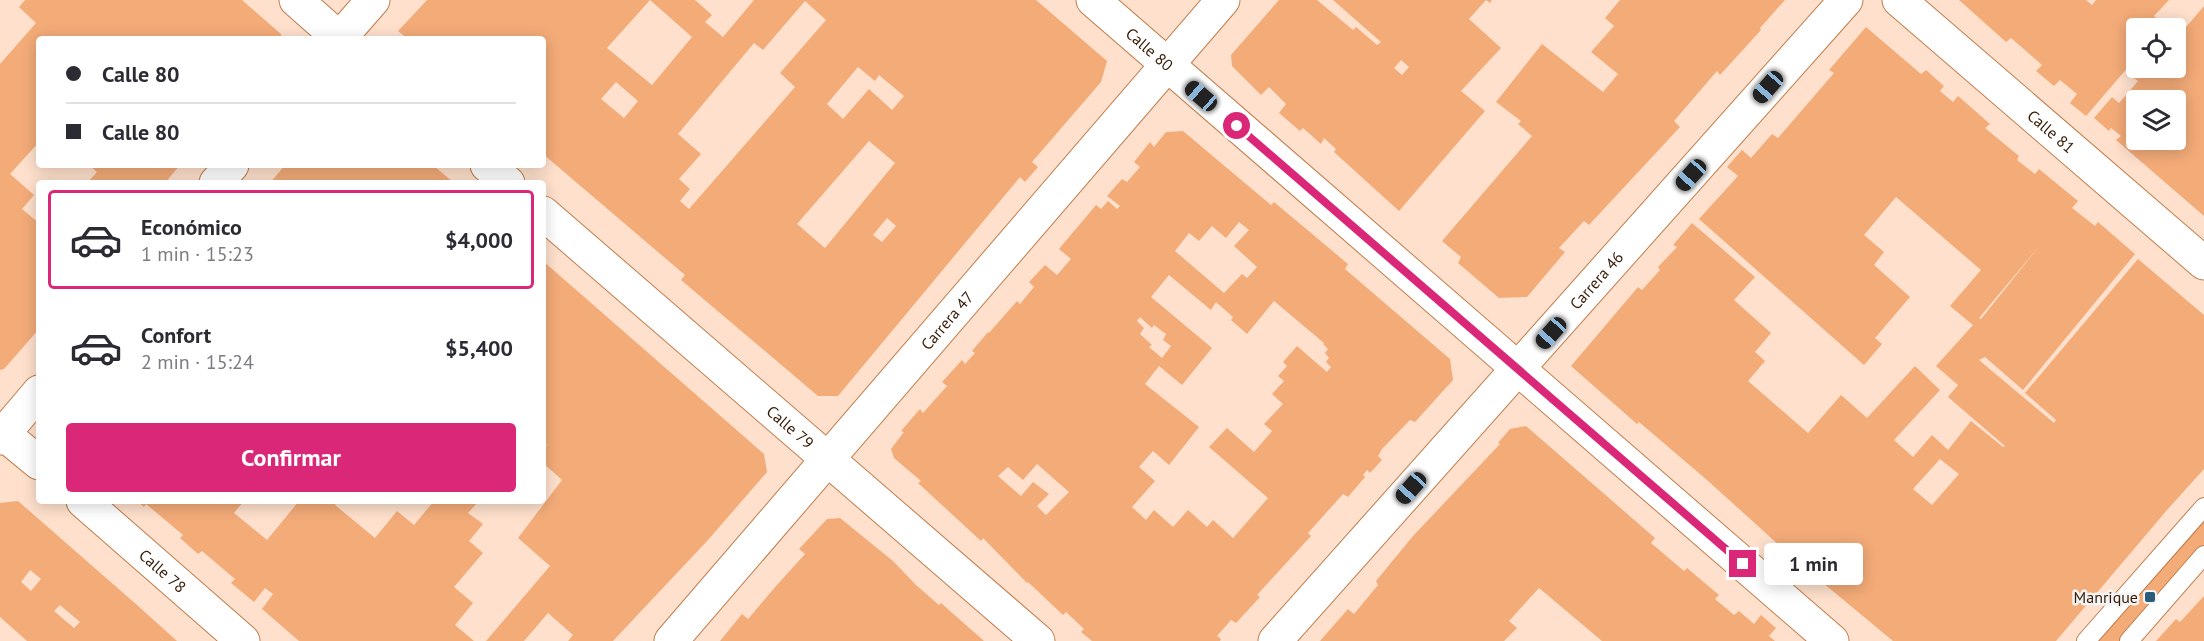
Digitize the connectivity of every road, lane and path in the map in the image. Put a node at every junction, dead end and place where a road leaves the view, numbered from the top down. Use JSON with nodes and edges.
{"nodes":[{"id":1,"x":296,"y":0,"type":"edge"},
{"id":2,"x":373,"y":0,"type":"edge"},
{"id":3,"x":1093,"y":0,"type":"edge"},
{"id":4,"x":1222,"y":0,"type":"edge"},
{"id":5,"x":1846,"y":0,"type":"edge"},
{"id":6,"x":1899,"y":0,"type":"edge"},
{"id":7,"x":336,"y":36,"type":"edge"},
{"id":8,"x":342,"y":36,"type":"edge"},
{"id":9,"x":1166,"y":65,"type":"junction"},
{"id":10,"x":229,"y":168,"type":"edge"},
{"id":11,"x":490,"y":168,"type":"edge"},
{"id":12,"x":219,"y":180,"type":"edge"},
{"id":13,"x":504,"y":180,"type":"edge"},
{"id":14,"x":546,"y":216,"type":"edge"},
{"id":15,"x":2204,"y":263,"type":"edge"},
{"id":16,"x":1518,"y":369,"type":"junction"},
{"id":17,"x":36,"y":395,"type":"edge"},
{"id":18,"x":1,"y":434,"type":"edge"},
{"id":19,"x":829,"y":458,"type":"junction"},
{"id":20,"x":36,"y":462,"type":"edge"},
{"id":21,"x":86,"y":504,"type":"edge"},
{"id":22,"x":2204,"y":507,"type":"edge"},
{"id":23,"x":2204,"y":555,"type":"edge"},
{"id":24,"x":243,"y":641,"type":"edge"},
{"id":25,"x":671,"y":641,"type":"edge"},
{"id":26,"x":1038,"y":641,"type":"edge"},
{"id":27,"x":1275,"y":641,"type":"edge"},
{"id":28,"x":1832,"y":641,"type":"edge"},
{"id":29,"x":2086,"y":641,"type":"edge"},
{"id":30,"x":2129,"y":641,"type":"edge"}],
"edges":[{"from":1,"to":7,"type":"street"},
{"from":2,"to":8,"type":"street"},
{"from":3,"to":9,"type":"street","name":"Calle 80"},
{"from":4,"to":9,"type":"street","name":"Carrera 47"},
{"from":5,"to":16,"type":"street","name":"Carrera 46"},
{"from":6,"to":15,"type":"street","name":"Calle 81"},
{"from":9,"to":16,"type":"street","name":"Calle 80"},
{"from":9,"to":19,"type":"street","name":"Carrera 47"},
{"from":10,"to":12,"type":"street"},
{"from":11,"to":13,"type":"street"},
{"from":14,"to":19,"type":"street","name":"Calle 79"},
{"from":16,"to":27,"type":"street","name":"Carrera 46"},
{"from":16,"to":28,"type":"street","name":"Calle 80"},
{"from":17,"to":18,"type":"street"},
{"from":18,"to":20,"type":"street"},
{"from":19,"to":25,"type":"street","name":"Carrera 47"},
{"from":19,"to":26,"type":"street","name":"Calle 79"},
{"from":21,"to":24,"type":"street","name":"Calle 78"},
{"from":22,"to":29,"type":"lane"},
{"from":23,"to":30,"type":"lane"}]}
